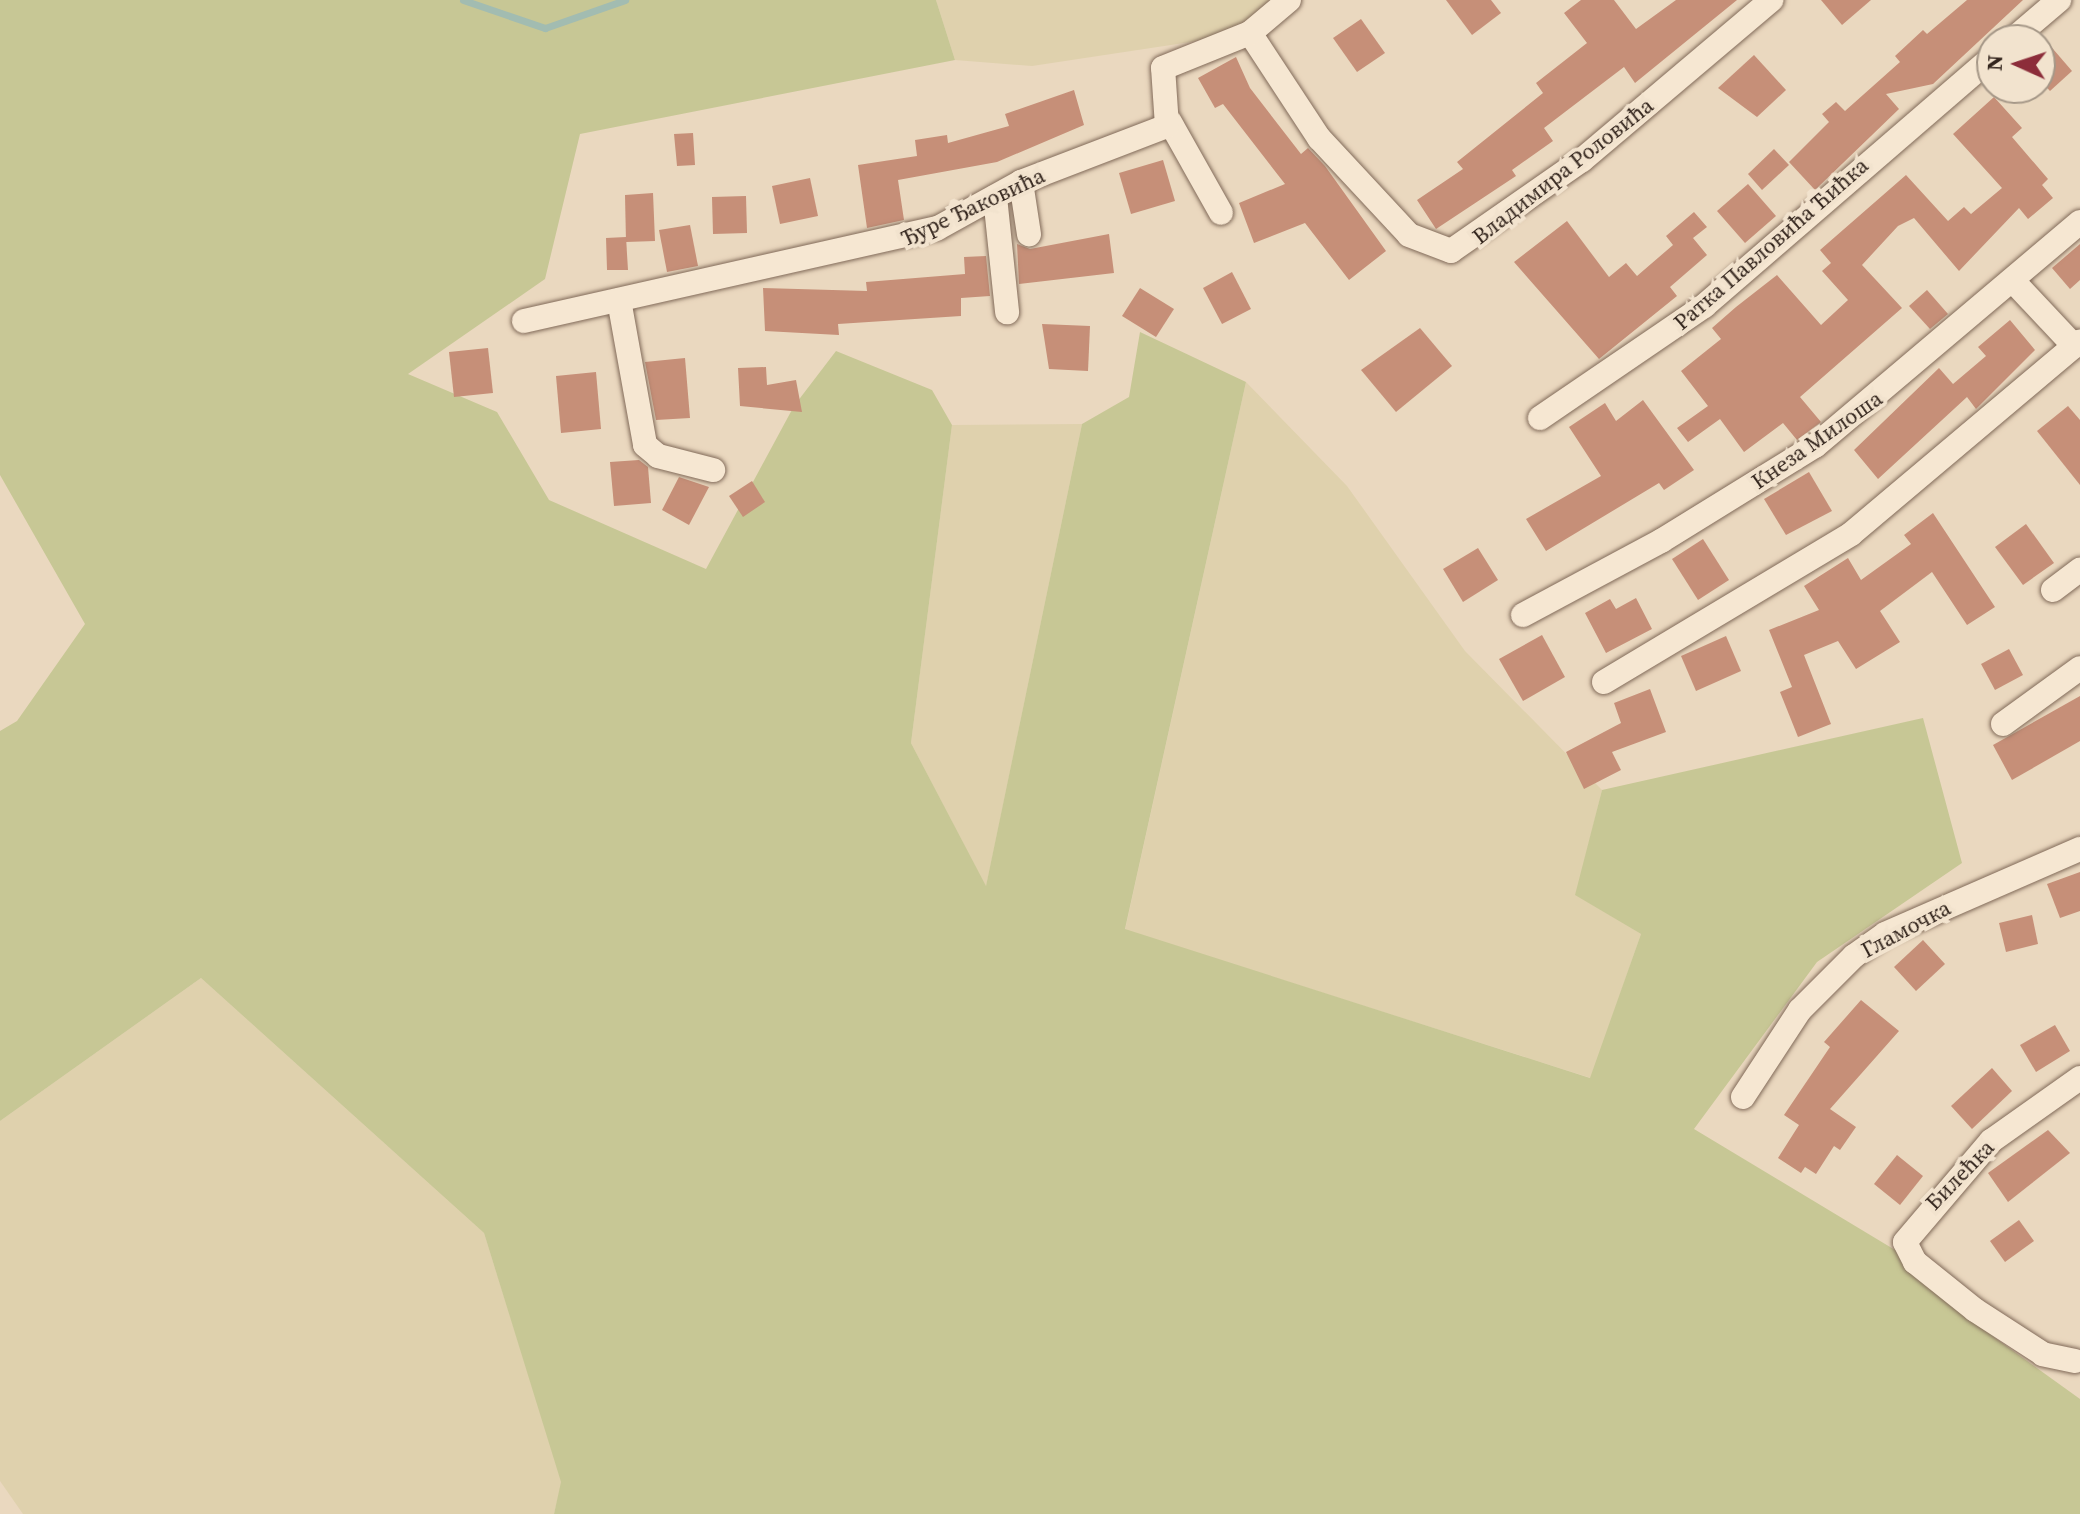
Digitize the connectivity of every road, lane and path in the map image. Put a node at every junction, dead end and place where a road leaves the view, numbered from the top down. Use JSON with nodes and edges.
{"nodes":[{"id":1,"x":1289,"y":0,"type":"edge"},
{"id":2,"x":1771,"y":0,"type":"edge"},
{"id":3,"x":2059,"y":0,"type":"edge"},
{"id":4,"x":2031,"y":24,"type":"edge"},
{"id":5,"x":1250,"y":33,"type":"junction"},
{"id":6,"x":1976,"y":71,"type":"edge"},
{"id":7,"x":1170,"y":122,"type":"junction"},
{"id":8,"x":1021,"y":182,"type":"junction"},
{"id":9,"x":995,"y":197,"type":"junction"},
{"id":10,"x":1221,"y":213,"type":"dead end"},
{"id":11,"x":2080,"y":222,"type":"edge"},
{"id":12,"x":1029,"y":234,"type":"dead end"},
{"id":13,"x":2014,"y":282,"type":"junction"},
{"id":14,"x":619,"y":300,"type":"junction"},
{"id":15,"x":1007,"y":312,"type":"dead end"},
{"id":16,"x":524,"y":321,"type":"dead end"},
{"id":17,"x":2077,"y":344,"type":"edge"},
{"id":18,"x":1540,"y":418,"type":"dead end"},
{"id":19,"x":713,"y":470,"type":"dead end"},
{"id":20,"x":2080,"y":570,"type":"edge"},
{"id":21,"x":2053,"y":590,"type":"dead end"},
{"id":22,"x":1523,"y":615,"type":"dead end"},
{"id":23,"x":2080,"y":668,"type":"edge"},
{"id":24,"x":1604,"y":682,"type":"dead end"},
{"id":25,"x":2003,"y":724,"type":"dead end"},
{"id":26,"x":2080,"y":849,"type":"edge"},
{"id":27,"x":2080,"y":1078,"type":"edge"},
{"id":28,"x":1743,"y":1097,"type":"dead end"},
{"id":29,"x":2078,"y":1358,"type":"edge"}],
"edges":[{"from":1,"to":5,"type":"street"},
{"from":2,"to":5,"type":"street","name":"Владимира Роловића"},
{"from":3,"to":4,"type":"street"},
{"from":5,"to":7,"type":"street"},
{"from":6,"to":18,"type":"street","name":"Ратка Павловића Ћићка"},
{"from":7,"to":8,"type":"street","name":"Ђуре Ђаковића"},
{"from":7,"to":10,"type":"street"},
{"from":8,"to":9,"type":"street","name":"Ђуре Ђаковића"},
{"from":8,"to":12,"type":"street"},
{"from":9,"to":14,"type":"street","name":"Ђуре Ђаковића"},
{"from":9,"to":15,"type":"street"},
{"from":11,"to":13,"type":"street","name":"Кнеза Милоша"},
{"from":13,"to":17,"type":"street"},
{"from":13,"to":22,"type":"street","name":"Кнеза Милоша"},
{"from":14,"to":16,"type":"street","name":"Ђуре Ђаковића"},
{"from":14,"to":19,"type":"street"},
{"from":17,"to":24,"type":"street"},
{"from":20,"to":21,"type":"street"},
{"from":23,"to":25,"type":"street"},
{"from":26,"to":28,"type":"street","name":"Гламочка"},
{"from":27,"to":29,"type":"street","name":"Билећка"}]}
